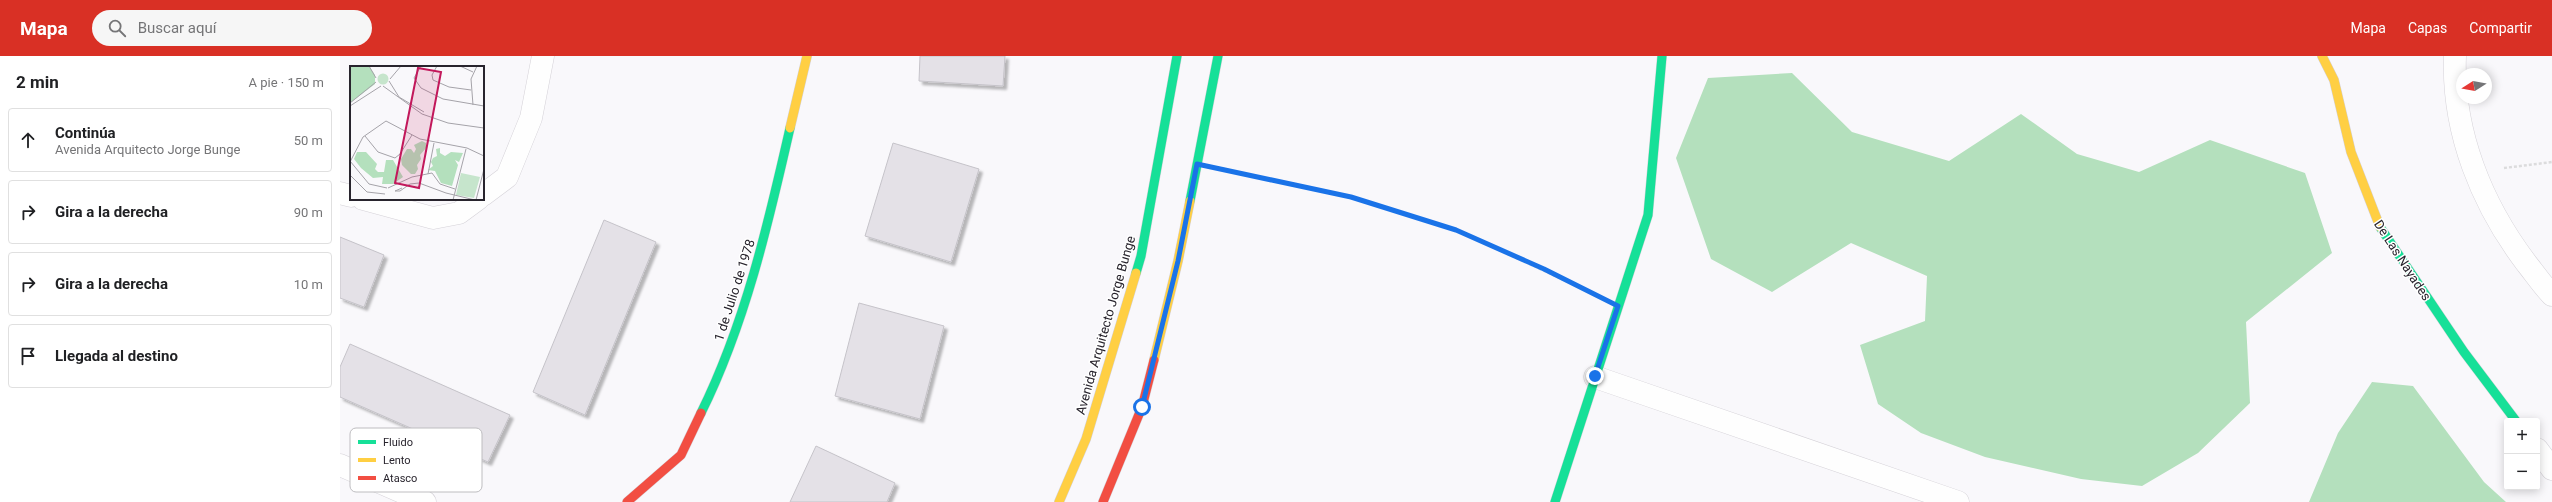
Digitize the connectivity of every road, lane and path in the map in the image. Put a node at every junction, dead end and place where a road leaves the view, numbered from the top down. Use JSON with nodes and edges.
{"nodes":[{"id":1,"x":543,"y":56,"type":"edge"},
{"id":2,"x":807,"y":56,"type":"edge"},
{"id":3,"x":1177,"y":56,"type":"edge"},
{"id":4,"x":1218,"y":56,"type":"edge"},
{"id":5,"x":1662,"y":56,"type":"edge"},
{"id":6,"x":2322,"y":56,"type":"edge"},
{"id":7,"x":2455,"y":56,"type":"edge"},
{"id":8,"x":2552,"y":162,"type":"edge"},
{"id":9,"x":1197,"y":164,"type":"junction"},
{"id":10,"x":2474,"y":172,"type":"junction"},
{"id":11,"x":340,"y":193,"type":"edge"},
{"id":12,"x":484,"y":194,"type":"edge"},
{"id":13,"x":350,"y":196,"type":"edge"},
{"id":14,"x":367,"y":200,"type":"edge"},
{"id":15,"x":477,"y":200,"type":"edge"},
{"id":16,"x":2552,"y":295,"type":"edge"},
{"id":17,"x":1618,"y":306,"type":"junction"},
{"id":18,"x":1595,"y":376,"type":"junction"},
{"id":19,"x":2514,"y":418,"type":"edge"},
{"id":20,"x":2540,"y":453,"type":"edge"},
{"id":21,"x":340,"y":464,"type":"edge"},
{"id":22,"x":350,"y":468,"type":"edge"},
{"id":23,"x":2552,"y":469,"type":"edge"},
{"id":24,"x":403,"y":492,"type":"edge"},
{"id":25,"x":425,"y":502,"type":"edge"},
{"id":26,"x":627,"y":502,"type":"edge"},
{"id":27,"x":1059,"y":502,"type":"edge"},
{"id":28,"x":1103,"y":502,"type":"edge"},
{"id":29,"x":1555,"y":502,"type":"edge"},
{"id":30,"x":1958,"y":502,"type":"edge"}],
"edges":[{"from":1,"to":12,"type":"street"},
{"from":2,"to":26,"type":"street","name":"1 de Julio de 1978"},
{"from":3,"to":27,"type":"street","name":"Avenida Arquitecto Jorge Bunge"},
{"from":4,"to":9,"type":"street"},
{"from":5,"to":17,"type":"street"},
{"from":6,"to":19,"type":"street","name":"De Las Nayades"},
{"from":7,"to":10,"type":"street"},
{"from":8,"to":10,"type":"path"},
{"from":9,"to":17,"type":"path"},
{"from":9,"to":28,"type":"street"},
{"from":10,"to":16,"type":"street"},
{"from":11,"to":13,"type":"street"},
{"from":14,"to":15,"type":"street"},
{"from":17,"to":18,"type":"street"},
{"from":18,"to":29,"type":"street"},
{"from":18,"to":30,"type":"street"},
{"from":20,"to":23,"type":"street"},
{"from":21,"to":22,"type":"street"},
{"from":24,"to":25,"type":"street"}]}
